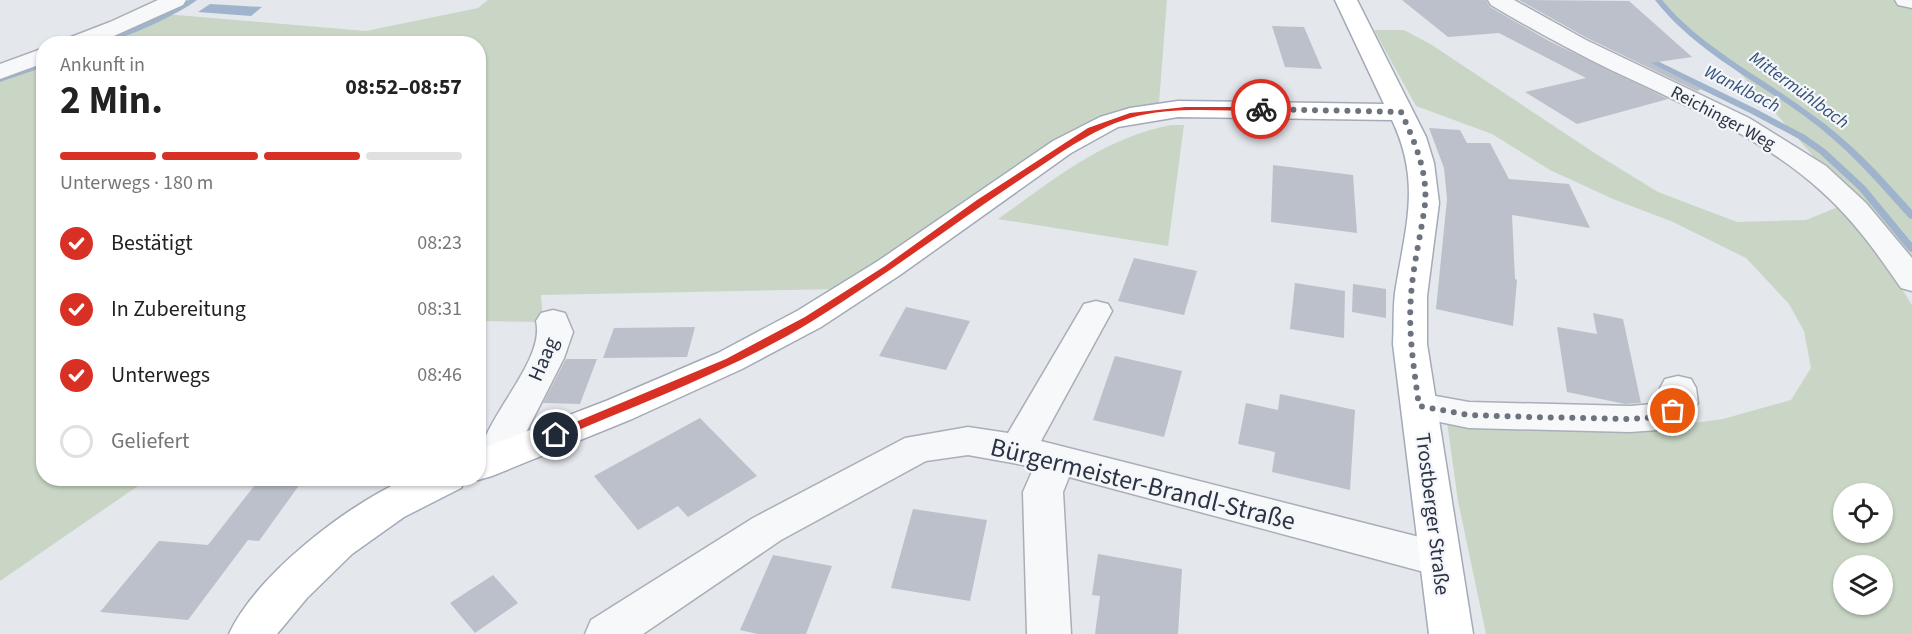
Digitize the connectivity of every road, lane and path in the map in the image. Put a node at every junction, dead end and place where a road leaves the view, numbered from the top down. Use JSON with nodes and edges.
{"nodes":[{"id":1,"x":175,"y":0,"type":"edge"},
{"id":2,"x":1346,"y":0,"type":"edge"},
{"id":3,"x":1499,"y":0,"type":"edge"},
{"id":4,"x":1906,"y":0,"type":"edge"},
{"id":5,"x":1912,"y":2,"type":"edge"},
{"id":6,"x":95,"y":36,"type":"edge"},
{"id":7,"x":36,"y":58,"type":"edge"},
{"id":8,"x":0,"y":72,"type":"edge"},
{"id":9,"x":1401,"y":112,"type":"junction"},
{"id":10,"x":1912,"y":281,"type":"edge"},
{"id":11,"x":1096,"y":311,"type":"dead end"},
{"id":12,"x":553,"y":321,"type":"dead end"},
{"id":13,"x":1678,"y":388,"type":"dead end"},
{"id":14,"x":1419,"y":406,"type":"junction"},
{"id":15,"x":1018,"y":449,"type":"junction"},
{"id":16,"x":1057,"y":459,"type":"junction"},
{"id":17,"x":486,"y":463,"type":"edge"},
{"id":18,"x":431,"y":486,"type":"edge"},
{"id":19,"x":1438,"y":559,"type":"junction"},
{"id":20,"x":251,"y":634,"type":"edge"},
{"id":21,"x":607,"y":634,"type":"edge"},
{"id":22,"x":1048,"y":634,"type":"edge"},
{"id":23,"x":1451,"y":634,"type":"edge"}],
"edges":[{"from":1,"to":6,"type":"street"},
{"from":2,"to":9,"type":"main road","name":"Trostberger Straße"},
{"from":3,"to":10,"type":"street","name":"Reichinger Weg"},
{"from":4,"to":5,"type":"street"},
{"from":7,"to":8,"type":"street"},
{"from":9,"to":14,"type":"main road","name":"Trostberger Straße"},
{"from":9,"to":17,"type":"main road"},
{"from":11,"to":15,"type":"street"},
{"from":12,"to":17,"type":"street","name":"Haag"},
{"from":13,"to":14,"type":"street"},
{"from":14,"to":19,"type":"main road","name":"Trostberger Straße"},
{"from":15,"to":16,"type":"street","name":"Bürgermeister-Brandl-Straße"},
{"from":15,"to":21,"type":"street","name":"Bürgermeister-Brandl-Straße"},
{"from":16,"to":19,"type":"street","name":"Bürgermeister-Brandl-Straße"},
{"from":16,"to":22,"type":"street"},
{"from":18,"to":20,"type":"main road"},
{"from":19,"to":23,"type":"main road","name":"Trostberger Straße"}]}
